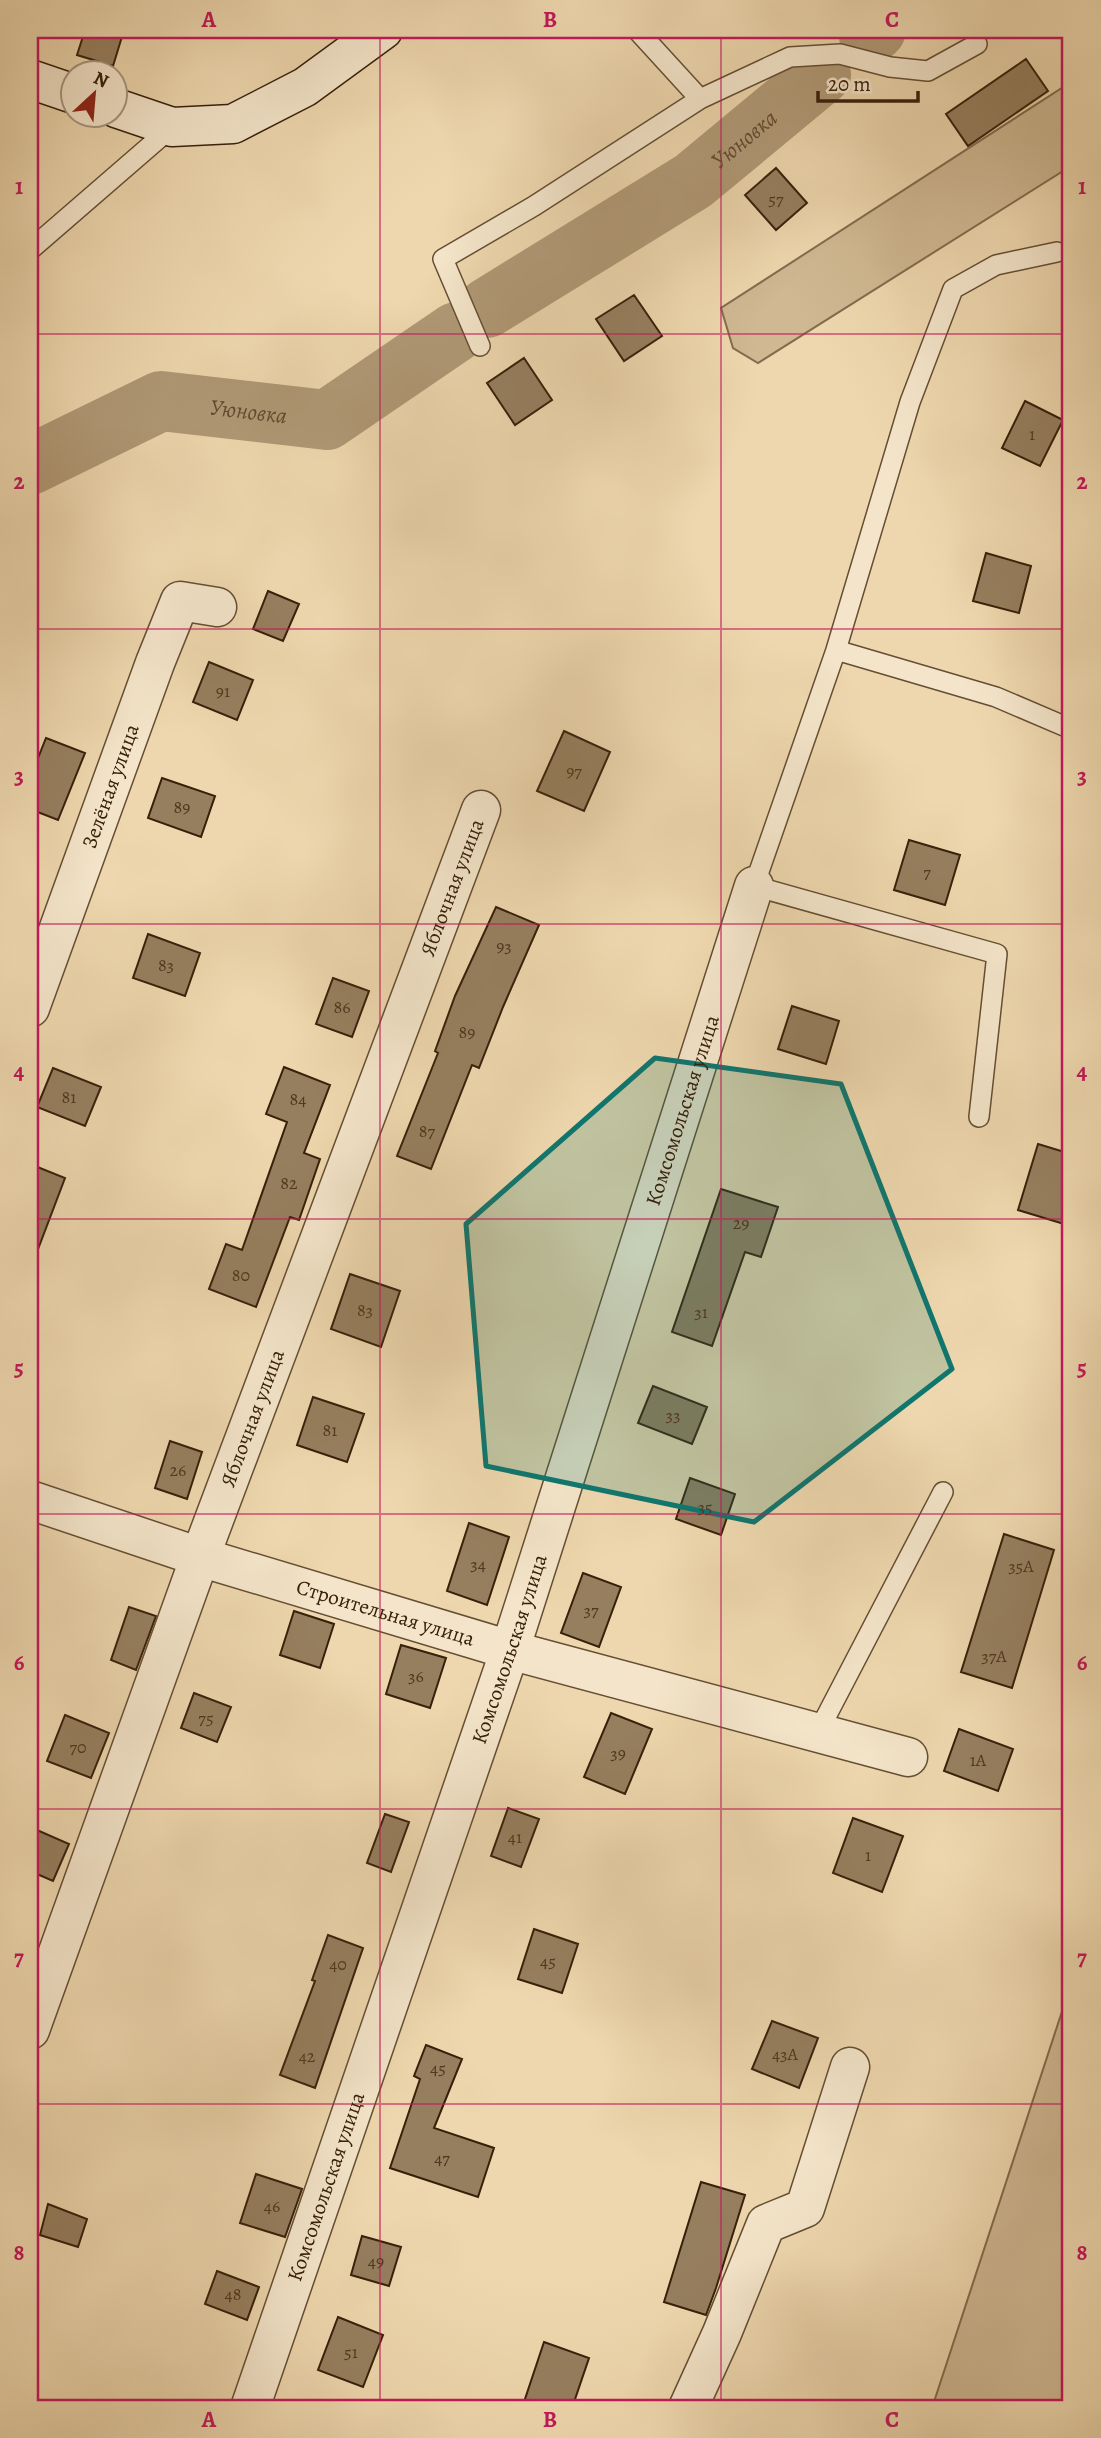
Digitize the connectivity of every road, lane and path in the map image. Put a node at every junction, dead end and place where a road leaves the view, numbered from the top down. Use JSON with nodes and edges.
{"nodes":[{"id":1,"x":383,"y":30,"type":"edge"},
{"id":2,"x":637,"y":30,"type":"edge"},
{"id":3,"x":977,"y":44,"type":"dead end"},
{"id":4,"x":30,"y":79,"type":"edge"},
{"id":5,"x":60,"y":89,"type":"edge"},
{"id":6,"x":700,"y":99,"type":"junction"},
{"id":7,"x":130,"y":113,"type":"edge"},
{"id":8,"x":172,"y":127,"type":"junction"},
{"id":9,"x":30,"y":250,"type":"edge"},
{"id":10,"x":1056,"y":252,"type":"dead end"},
{"id":11,"x":480,"y":346,"type":"dead end"},
{"id":12,"x":216,"y":607,"type":"dead end"},
{"id":13,"x":835,"y":650,"type":"junction"},
{"id":14,"x":1071,"y":729,"type":"edge"},
{"id":15,"x":481,"y":810,"type":"dead end"},
{"id":16,"x":754,"y":886,"type":"junction"},
{"id":17,"x":30,"y":1008,"type":"edge"},
{"id":18,"x":979,"y":1117,"type":"dead end"},
{"id":19,"x":943,"y":1492,"type":"dead end"},
{"id":20,"x":30,"y":1500,"type":"edge"},
{"id":21,"x":200,"y":1557,"type":"junction"},
{"id":22,"x":510,"y":1650,"type":"junction"},
{"id":23,"x":818,"y":1732,"type":"junction"},
{"id":24,"x":908,"y":1756,"type":"dead end"},
{"id":25,"x":30,"y":2030,"type":"edge"},
{"id":26,"x":850,"y":2067,"type":"dead end"},
{"id":27,"x":250,"y":2408,"type":"edge"},
{"id":28,"x":688,"y":2408,"type":"edge"}],
"edges":[{"from":1,"to":8,"type":"street"},
{"from":2,"to":6,"type":"lane"},
{"from":3,"to":6,"type":"lane"},
{"from":4,"to":5,"type":"street"},
{"from":6,"to":11,"type":"lane"},
{"from":7,"to":8,"type":"street"},
{"from":8,"to":9,"type":"lane"},
{"from":10,"to":13,"type":"lane"},
{"from":12,"to":17,"type":"street","name":"Зелёная улица"},
{"from":13,"to":14,"type":"lane"},
{"from":13,"to":16,"type":"lane"},
{"from":15,"to":21,"type":"street","name":"Яблочная улица"},
{"from":16,"to":18,"type":"lane"},
{"from":16,"to":22,"type":"street","name":"Комсомольская улица"},
{"from":19,"to":23,"type":"lane"},
{"from":20,"to":21,"type":"street","name":"Строительная улица"},
{"from":21,"to":22,"type":"street","name":"Строительная улица"},
{"from":21,"to":25,"type":"street","name":"Яблочная улица"},
{"from":22,"to":23,"type":"street","name":"Строительная улица"},
{"from":22,"to":27,"type":"street","name":"Комсомольская улица"},
{"from":23,"to":24,"type":"street","name":"Строительная улица"},
{"from":26,"to":28,"type":"street"}]}
